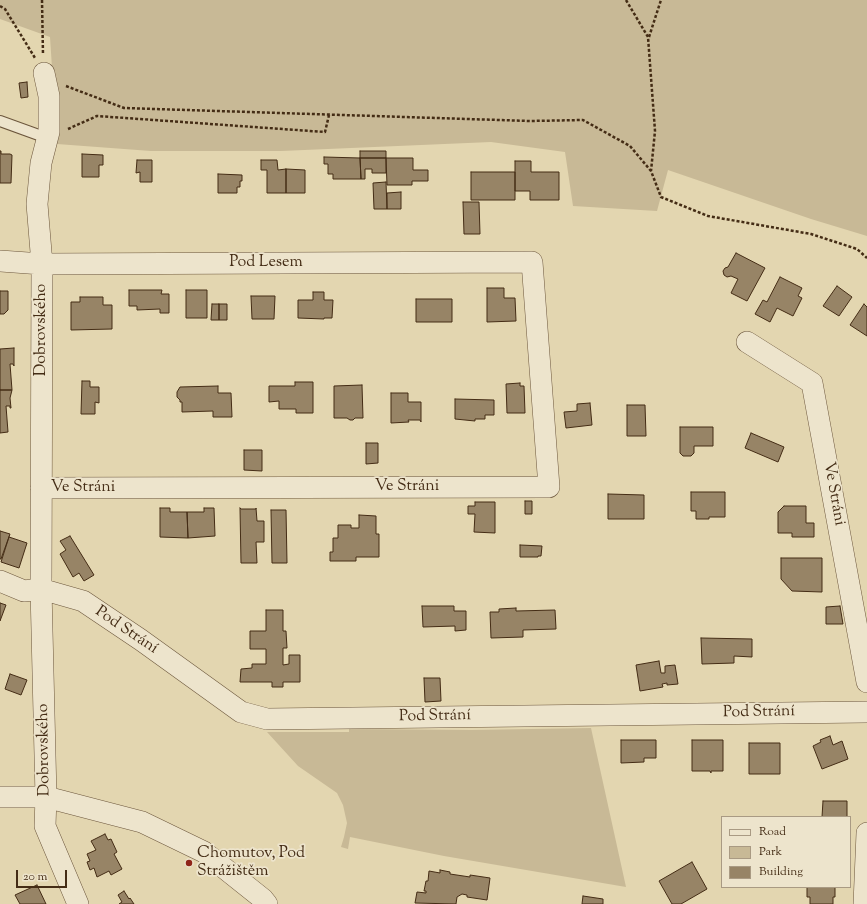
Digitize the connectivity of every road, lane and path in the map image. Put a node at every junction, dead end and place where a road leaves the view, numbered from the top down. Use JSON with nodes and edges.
{"nodes":[{"id":1,"x":42,"y":0,"type":"edge"},
{"id":2,"x":626,"y":0,"type":"edge"},
{"id":3,"x":661,"y":0,"type":"edge"},
{"id":4,"x":0,"y":6,"type":"edge"},
{"id":5,"x":648,"y":37,"type":"junction"},
{"id":6,"x":44,"y":73,"type":"junction"},
{"id":7,"x":329,"y":115,"type":"junction"},
{"id":8,"x":0,"y":121,"type":"edge"},
{"id":9,"x":47,"y":138,"type":"junction"},
{"id":10,"x":651,"y":171,"type":"junction"},
{"id":11,"x":867,"y":258,"type":"edge"},
{"id":12,"x":0,"y":261,"type":"edge"},
{"id":13,"x":532,"y":262,"type":"joint"},
{"id":14,"x":42,"y":264,"type":"junction"},
{"id":15,"x":747,"y":342,"type":"dead end"},
{"id":16,"x":41,"y":488,"type":"junction"},
{"id":17,"x":0,"y":582,"type":"edge"},
{"id":18,"x":41,"y":589,"type":"junction"},
{"id":19,"x":867,"y":682,"type":"edge"},
{"id":20,"x":867,"y":712,"type":"edge"},
{"id":21,"x":0,"y":797,"type":"edge"},
{"id":22,"x":46,"y":797,"type":"junction"},
{"id":23,"x":867,"y":833,"type":"edge"},
{"id":24,"x":78,"y":904,"type":"edge"},
{"id":25,"x":268,"y":904,"type":"edge"},
{"id":26,"x":864,"y":904,"type":"edge"}],
"edges":[{"from":1,"to":6,"type":"path"},
{"from":2,"to":5,"type":"path"},
{"from":3,"to":5,"type":"path"},
{"from":4,"to":6,"type":"path"},
{"from":5,"to":10,"type":"path"},
{"from":6,"to":7,"type":"path"},
{"from":6,"to":9,"type":"street","name":"Dobrovského"},
{"from":7,"to":9,"type":"path"},
{"from":7,"to":10,"type":"path"},
{"from":8,"to":9,"type":"lane"},
{"from":9,"to":14,"type":"street","name":"Dobrovského"},
{"from":10,"to":11,"type":"path"},
{"from":12,"to":14,"type":"street","name":"Pod Lesem"},
{"from":13,"to":14,"type":"street","name":"Pod Lesem"},
{"from":13,"to":16,"type":"street","name":"Ve Stráni"},
{"from":14,"to":16,"type":"street","name":"Dobrovského"},
{"from":15,"to":19,"type":"street","name":"Ve Stráni"},
{"from":16,"to":18,"type":"street","name":"Dobrovského"},
{"from":17,"to":18,"type":"street"},
{"from":18,"to":20,"type":"street","name":"Pod Strání"},
{"from":18,"to":22,"type":"street","name":"Dobrovského"},
{"from":21,"to":22,"type":"street"},
{"from":22,"to":24,"type":"street","name":"Dobrovského"},
{"from":22,"to":25,"type":"street"},
{"from":23,"to":26,"type":"street"}]}
